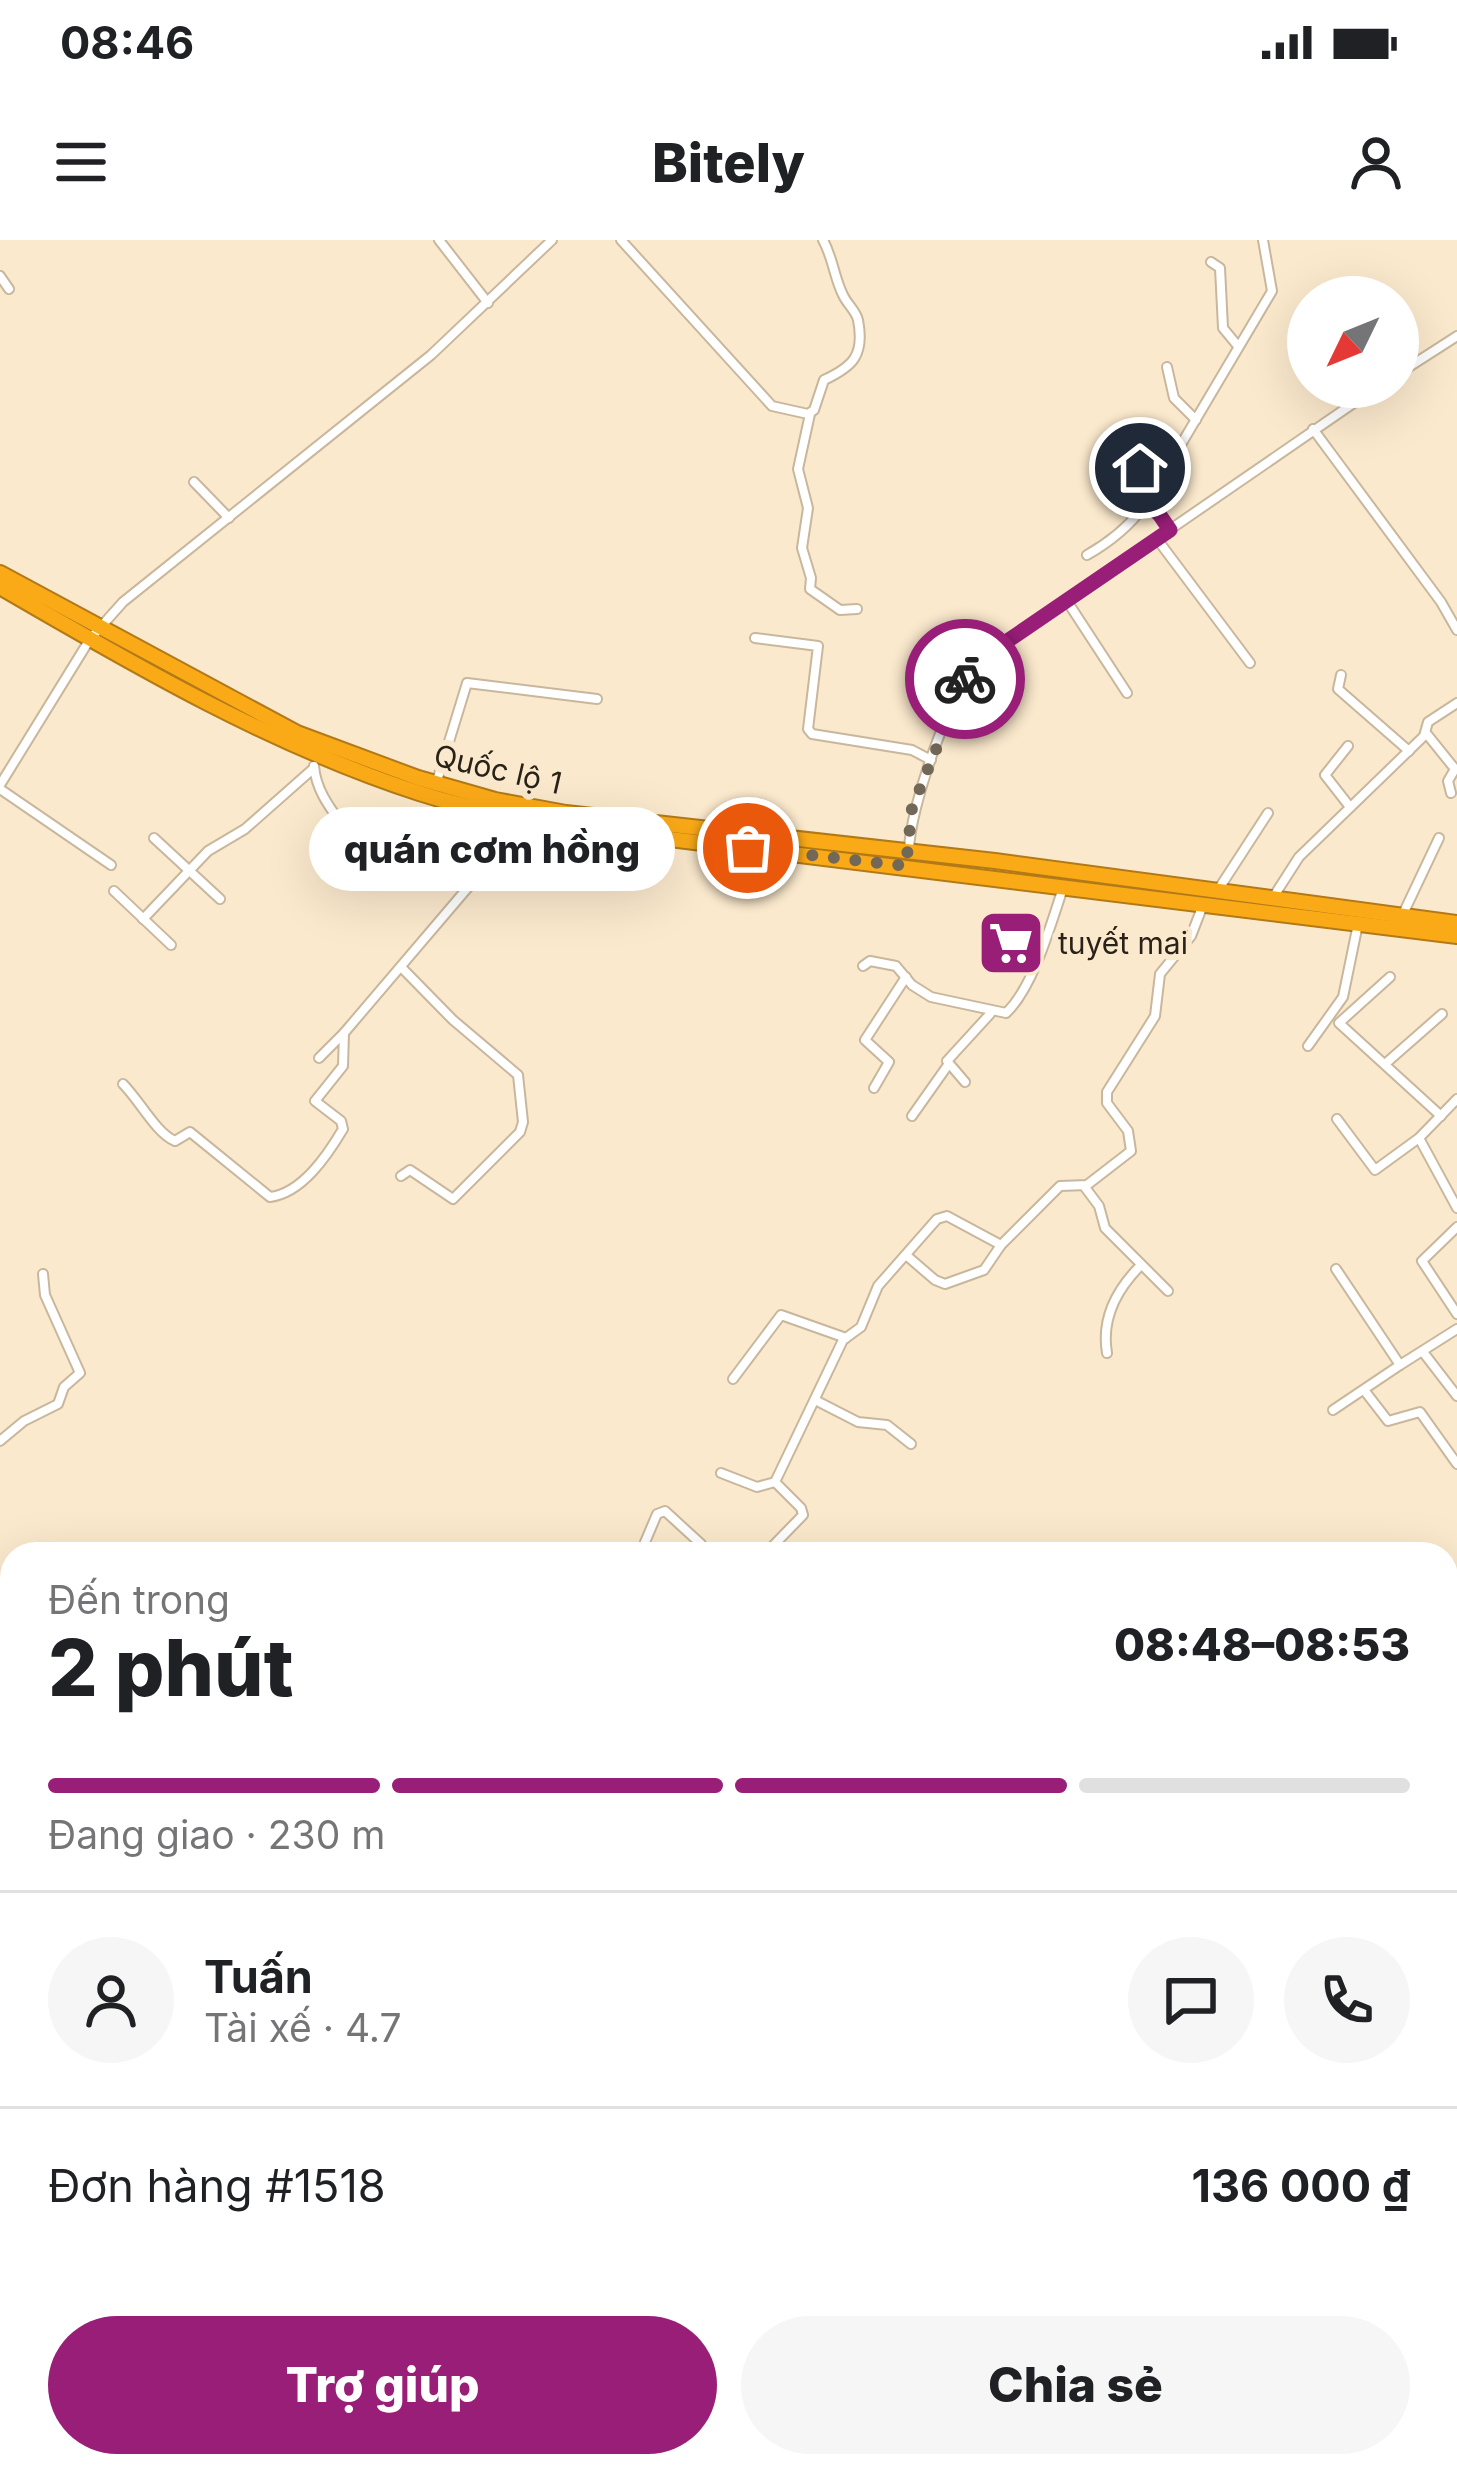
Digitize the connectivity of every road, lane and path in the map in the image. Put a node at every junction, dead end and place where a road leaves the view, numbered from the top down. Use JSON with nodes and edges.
{"nodes":[{"id":1,"x":439,"y":240,"type":"edge"},
{"id":2,"x":552,"y":240,"type":"edge"},
{"id":3,"x":621,"y":240,"type":"edge"},
{"id":4,"x":823,"y":240,"type":"edge"},
{"id":5,"x":1263,"y":240,"type":"edge"},
{"id":6,"x":1211,"y":262,"type":"dead end"},
{"id":7,"x":0,"y":276,"type":"edge"},
{"id":8,"x":10,"y":289,"type":"dead end"},
{"id":9,"x":488,"y":303,"type":"junction"},
{"id":10,"x":1457,"y":336,"type":"edge"},
{"id":11,"x":1237,"y":345,"type":"junction"},
{"id":12,"x":1419,"y":360,"type":"edge"},
{"id":13,"x":1167,"y":367,"type":"dead end"},
{"id":14,"x":1345,"y":408,"type":"edge"},
{"id":15,"x":810,"y":414,"type":"junction"},
{"id":16,"x":1196,"y":420,"type":"junction"},
{"id":17,"x":1313,"y":429,"type":"junction"},
{"id":18,"x":1140,"y":468,"type":"dead end"},
{"id":19,"x":194,"y":482,"type":"dead end"},
{"id":20,"x":1157,"y":485,"type":"junction"},
{"id":21,"x":1146,"y":504,"type":"junction"},
{"id":22,"x":229,"y":518,"type":"junction"},
{"id":23,"x":1170,"y":530,"type":"junction"},
{"id":24,"x":1157,"y":539,"type":"junction"},
{"id":25,"x":1087,"y":556,"type":"dead end"},
{"id":26,"x":0,"y":573,"type":"edge"},
{"id":27,"x":0,"y":586,"type":"edge"},
{"id":28,"x":1067,"y":601,"type":"junction"},
{"id":29,"x":857,"y":609,"type":"dead end"},
{"id":30,"x":1457,"y":630,"type":"edge"},
{"id":31,"x":95,"y":634,"type":"junction"},
{"id":32,"x":755,"y":638,"type":"dead end"},
{"id":33,"x":1250,"y":663,"type":"dead end"},
{"id":34,"x":1341,"y":675,"type":"dead end"},
{"id":35,"x":1126,"y":693,"type":"dead end"},
{"id":36,"x":597,"y":699,"type":"dead end"},
{"id":37,"x":1457,"y":703,"type":"edge"},
{"id":38,"x":1426,"y":733,"type":"junction"},
{"id":39,"x":1348,"y":746,"type":"dead end"},
{"id":40,"x":1409,"y":751,"type":"junction"},
{"id":41,"x":314,"y":760,"type":"junction"},
{"id":42,"x":931,"y":760,"type":"junction"},
{"id":43,"x":436,"y":784,"type":"junction"},
{"id":44,"x":0,"y":787,"type":"edge"},
{"id":45,"x":1451,"y":793,"type":"dead end"},
{"id":46,"x":1350,"y":807,"type":"junction"},
{"id":47,"x":1268,"y":813,"type":"dead end"},
{"id":48,"x":519,"y":818,"type":"junction"},
{"id":49,"x":154,"y":838,"type":"dead end"},
{"id":50,"x":1439,"y":838,"type":"dead end"},
{"id":51,"x":361,"y":854,"type":"dead end"},
{"id":52,"x":907,"y":858,"type":"junction"},
{"id":53,"x":111,"y":865,"type":"dead end"},
{"id":54,"x":189,"y":871,"type":"junction"},
{"id":55,"x":1064,"y":886,"type":"junction"},
{"id":56,"x":114,"y":891,"type":"dead end"},
{"id":57,"x":1217,"y":891,"type":"junction"},
{"id":58,"x":220,"y":899,"type":"dead end"},
{"id":59,"x":1272,"y":899,"type":"junction"},
{"id":60,"x":1204,"y":904,"type":"junction"},
{"id":61,"x":1402,"y":915,"type":"junction"},
{"id":62,"x":143,"y":919,"type":"junction"},
{"id":63,"x":1457,"y":922,"type":"edge"},
{"id":64,"x":1358,"y":923,"type":"junction"},
{"id":65,"x":1457,"y":936,"type":"edge"},
{"id":66,"x":171,"y":945,"type":"dead end"},
{"id":67,"x":863,"y":966,"type":"dead end"},
{"id":68,"x":401,"y":967,"type":"junction"},
{"id":69,"x":906,"y":977,"type":"junction"},
{"id":70,"x":1390,"y":977,"type":"dead end"},
{"id":71,"x":992,"y":1013,"type":"junction"},
{"id":72,"x":1442,"y":1014,"type":"dead end"},
{"id":73,"x":344,"y":1033,"type":"junction"},
{"id":74,"x":1308,"y":1046,"type":"dead end"},
{"id":75,"x":320,"y":1058,"type":"dead end"},
{"id":76,"x":948,"y":1064,"type":"junction"},
{"id":77,"x":1385,"y":1064,"type":"junction"},
{"id":78,"x":965,"y":1082,"type":"dead end"},
{"id":79,"x":124,"y":1084,"type":"dead end"},
{"id":80,"x":874,"y":1088,"type":"dead end"},
{"id":81,"x":1457,"y":1099,"type":"edge"},
{"id":82,"x":912,"y":1116,"type":"dead end"},
{"id":83,"x":1441,"y":1116,"type":"junction"},
{"id":84,"x":1337,"y":1120,"type":"dead end"},
{"id":85,"x":1420,"y":1138,"type":"junction"},
{"id":86,"x":401,"y":1175,"type":"dead end"},
{"id":87,"x":1084,"y":1186,"type":"junction"},
{"id":88,"x":1457,"y":1208,"type":"edge"},
{"id":89,"x":1457,"y":1227,"type":"edge"},
{"id":90,"x":1001,"y":1245,"type":"junction"},
{"id":91,"x":906,"y":1255,"type":"junction"},
{"id":92,"x":1141,"y":1264,"type":"junction"},
{"id":93,"x":1336,"y":1269,"type":"dead end"},
{"id":94,"x":43,"y":1274,"type":"dead end"},
{"id":95,"x":1168,"y":1291,"type":"dead end"},
{"id":96,"x":1457,"y":1314,"type":"edge"},
{"id":97,"x":1457,"y":1328,"type":"edge"},
{"id":98,"x":846,"y":1337,"type":"junction"},
{"id":99,"x":1423,"y":1352,"type":"junction"},
{"id":100,"x":1107,"y":1353,"type":"dead end"},
{"id":101,"x":1400,"y":1365,"type":"junction"},
{"id":102,"x":733,"y":1379,"type":"dead end"},
{"id":103,"x":1364,"y":1390,"type":"junction"},
{"id":104,"x":1454,"y":1393,"type":"edge"},
{"id":105,"x":815,"y":1400,"type":"junction"},
{"id":106,"x":1333,"y":1410,"type":"dead end"},
{"id":107,"x":0,"y":1441,"type":"edge"},
{"id":108,"x":911,"y":1444,"type":"dead end"},
{"id":109,"x":1457,"y":1464,"type":"edge"},
{"id":110,"x":721,"y":1473,"type":"dead end"},
{"id":111,"x":775,"y":1482,"type":"junction"},
{"id":112,"x":645,"y":1542,"type":"edge"},
{"id":113,"x":696,"y":1542,"type":"edge"},
{"id":114,"x":776,"y":1542,"type":"edge"}],
"edges":[{"from":1,"to":9,"type":"street"},
{"from":2,"to":9,"type":"street"},
{"from":3,"to":15,"type":"street"},
{"from":4,"to":15,"type":"street"},
{"from":5,"to":11,"type":"street"},
{"from":6,"to":11,"type":"street"},
{"from":7,"to":8,"type":"street"},
{"from":9,"to":22,"type":"street"},
{"from":10,"to":12,"type":"street"},
{"from":11,"to":16,"type":"street"},
{"from":13,"to":16,"type":"street"},
{"from":14,"to":17,"type":"street"},
{"from":15,"to":29,"type":"street"},
{"from":16,"to":20,"type":"street"},
{"from":17,"to":23,"type":"street"},
{"from":17,"to":30,"type":"street"},
{"from":18,"to":20,"type":"street"},
{"from":19,"to":22,"type":"street"},
{"from":20,"to":21,"type":"street"},
{"from":21,"to":23,"type":"street"},
{"from":21,"to":25,"type":"street"},
{"from":22,"to":31,"type":"street"},
{"from":23,"to":24,"type":"street"},
{"from":24,"to":28,"type":"street"},
{"from":24,"to":33,"type":"street"},
{"from":26,"to":31,"type":"highway","name":"Quốc lộ 1"},
{"from":27,"to":31,"type":"highway","name":"Quốc lộ 1"},
{"from":28,"to":35,"type":"street"},
{"from":28,"to":42,"type":"street"},
{"from":31,"to":41,"type":"highway","name":"Quốc lộ 1"},
{"from":31,"to":43,"type":"highway","name":"Quốc lộ 1"},
{"from":31,"to":44,"type":"street"},
{"from":32,"to":42,"type":"street"},
{"from":34,"to":40,"type":"street"},
{"from":36,"to":43,"type":"street"},
{"from":37,"to":38,"type":"street"},
{"from":38,"to":40,"type":"street"},
{"from":38,"to":45,"type":"street"},
{"from":39,"to":46,"type":"street"},
{"from":40,"to":46,"type":"street"},
{"from":41,"to":48,"type":"highway","name":"Quốc lộ 1"},
{"from":41,"to":51,"type":"street"},
{"from":41,"to":54,"type":"street"},
{"from":42,"to":52,"type":"street"},
{"from":43,"to":52,"type":"highway","name":"Quốc lộ 1"},
{"from":44,"to":53,"type":"street"},
{"from":46,"to":59,"type":"street"},
{"from":47,"to":57,"type":"street"},
{"from":48,"to":52,"type":"highway","name":"Quốc lộ 1"},
{"from":48,"to":68,"type":"street"},
{"from":49,"to":54,"type":"street"},
{"from":50,"to":61,"type":"street"},
{"from":52,"to":55,"type":"highway","name":"Quốc lộ 1"},
{"from":52,"to":57,"type":"highway","name":"Quốc lộ 1"},
{"from":54,"to":58,"type":"street"},
{"from":54,"to":62,"type":"street"},
{"from":55,"to":60,"type":"highway","name":"Quốc lộ 1"},
{"from":55,"to":71,"type":"street"},
{"from":56,"to":62,"type":"street"},
{"from":57,"to":59,"type":"highway","name":"Quốc lộ 1"},
{"from":59,"to":61,"type":"highway","name":"Quốc lộ 1"},
{"from":60,"to":64,"type":"highway","name":"Quốc lộ 1"},
{"from":60,"to":87,"type":"street"},
{"from":61,"to":63,"type":"highway","name":"Quốc lộ 1"},
{"from":62,"to":66,"type":"street"},
{"from":64,"to":65,"type":"highway","name":"Quốc lộ 1"},
{"from":64,"to":74,"type":"street"},
{"from":67,"to":69,"type":"street"},
{"from":68,"to":73,"type":"street"},
{"from":68,"to":86,"type":"street"},
{"from":69,"to":71,"type":"street"},
{"from":69,"to":80,"type":"street"},
{"from":70,"to":77,"type":"street"},
{"from":71,"to":76,"type":"street"},
{"from":72,"to":77,"type":"street"},
{"from":73,"to":75,"type":"street"},
{"from":73,"to":79,"type":"street"},
{"from":76,"to":78,"type":"street"},
{"from":76,"to":82,"type":"street"},
{"from":77,"to":83,"type":"street"},
{"from":81,"to":83,"type":"street"},
{"from":83,"to":85,"type":"street"},
{"from":84,"to":85,"type":"street"},
{"from":85,"to":88,"type":"street"},
{"from":87,"to":90,"type":"street"},
{"from":87,"to":92,"type":"street"},
{"from":89,"to":96,"type":"street"},
{"from":90,"to":91,"type":"street"},
{"from":90,"to":91,"type":"street"},
{"from":91,"to":98,"type":"street"},
{"from":92,"to":95,"type":"street"},
{"from":92,"to":100,"type":"street"},
{"from":93,"to":101,"type":"street"},
{"from":94,"to":107,"type":"street"},
{"from":97,"to":99,"type":"street"},
{"from":98,"to":102,"type":"street"},
{"from":98,"to":105,"type":"street"},
{"from":99,"to":101,"type":"street"},
{"from":99,"to":104,"type":"street"},
{"from":101,"to":103,"type":"street"},
{"from":103,"to":106,"type":"street"},
{"from":103,"to":109,"type":"street"},
{"from":105,"to":108,"type":"street"},
{"from":105,"to":111,"type":"street"},
{"from":110,"to":111,"type":"street"},
{"from":111,"to":114,"type":"street"},
{"from":112,"to":113,"type":"street"}]}
